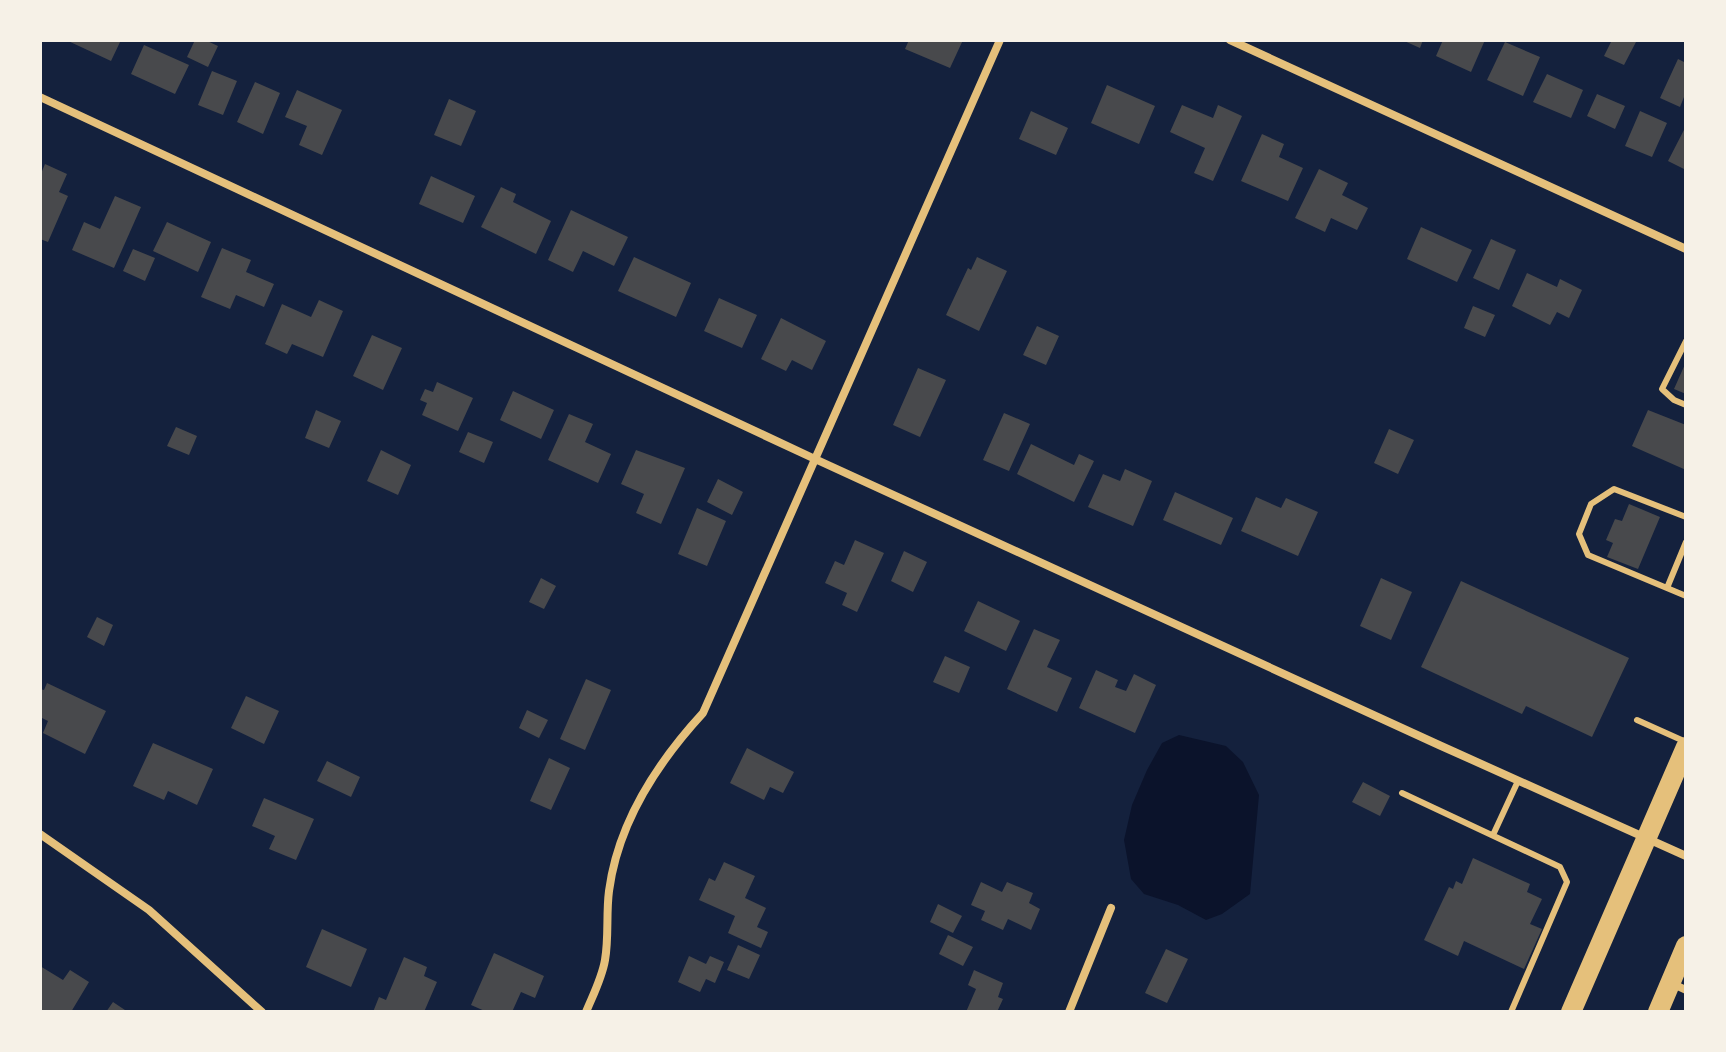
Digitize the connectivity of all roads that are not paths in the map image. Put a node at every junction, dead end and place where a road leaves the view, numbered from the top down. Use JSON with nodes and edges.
{"nodes":[{"id":1,"x":1000,"y":40,"type":"edge"},
{"id":2,"x":1230,"y":40,"type":"edge"},
{"id":3,"x":40,"y":97,"type":"edge"},
{"id":4,"x":1686,"y":249,"type":"edge"},
{"id":5,"x":1686,"y":341,"type":"edge"},
{"id":6,"x":1686,"y":405,"type":"edge"},
{"id":7,"x":815,"y":459,"type":"junction"},
{"id":8,"x":1686,"y":517,"type":"edge"},
{"id":9,"x":1686,"y":542,"type":"edge"},
{"id":10,"x":1667,"y":588,"type":"junction"},
{"id":11,"x":1686,"y":596,"type":"edge"},
{"id":12,"x":1637,"y":720,"type":"dead end"},
{"id":13,"x":1686,"y":745,"type":"edge"},
{"id":14,"x":1518,"y":781,"type":"junction"},
{"id":15,"x":1402,"y":793,"type":"dead end"},
{"id":16,"x":40,"y":834,"type":"edge"},
{"id":17,"x":1493,"y":835,"type":"junction"},
{"id":18,"x":1646,"y":838,"type":"junction"},
{"id":19,"x":1686,"y":856,"type":"edge"},
{"id":20,"x":1111,"y":908,"type":"dead end"},
{"id":21,"x":1686,"y":946,"type":"edge"},
{"id":22,"x":1678,"y":986,"type":"edge"},
{"id":23,"x":262,"y":1012,"type":"edge"},
{"id":24,"x":586,"y":1012,"type":"edge"},
{"id":25,"x":1069,"y":1012,"type":"edge"},
{"id":26,"x":1511,"y":1012,"type":"edge"},
{"id":27,"x":1571,"y":1012,"type":"edge"},
{"id":28,"x":1658,"y":1012,"type":"edge"}],
"edges":[{"from":1,"to":7,"type":"street"},
{"from":2,"to":4,"type":"street"},
{"from":3,"to":7,"type":"street"},
{"from":5,"to":6,"type":"lane"},
{"from":7,"to":14,"type":"street"},
{"from":7,"to":24,"type":"street"},
{"from":8,"to":10,"type":"lane"},
{"from":9,"to":10,"type":"lane"},
{"from":10,"to":11,"type":"lane"},
{"from":12,"to":13,"type":"lane"},
{"from":13,"to":18,"type":"main road"},
{"from":14,"to":17,"type":"lane"},
{"from":14,"to":18,"type":"street"},
{"from":15,"to":17,"type":"lane"},
{"from":16,"to":23,"type":"street"},
{"from":17,"to":26,"type":"lane"},
{"from":18,"to":19,"type":"street"},
{"from":18,"to":27,"type":"main road"},
{"from":20,"to":25,"type":"street"},
{"from":21,"to":22,"type":"main road"},
{"from":22,"to":28,"type":"main road"}]}
